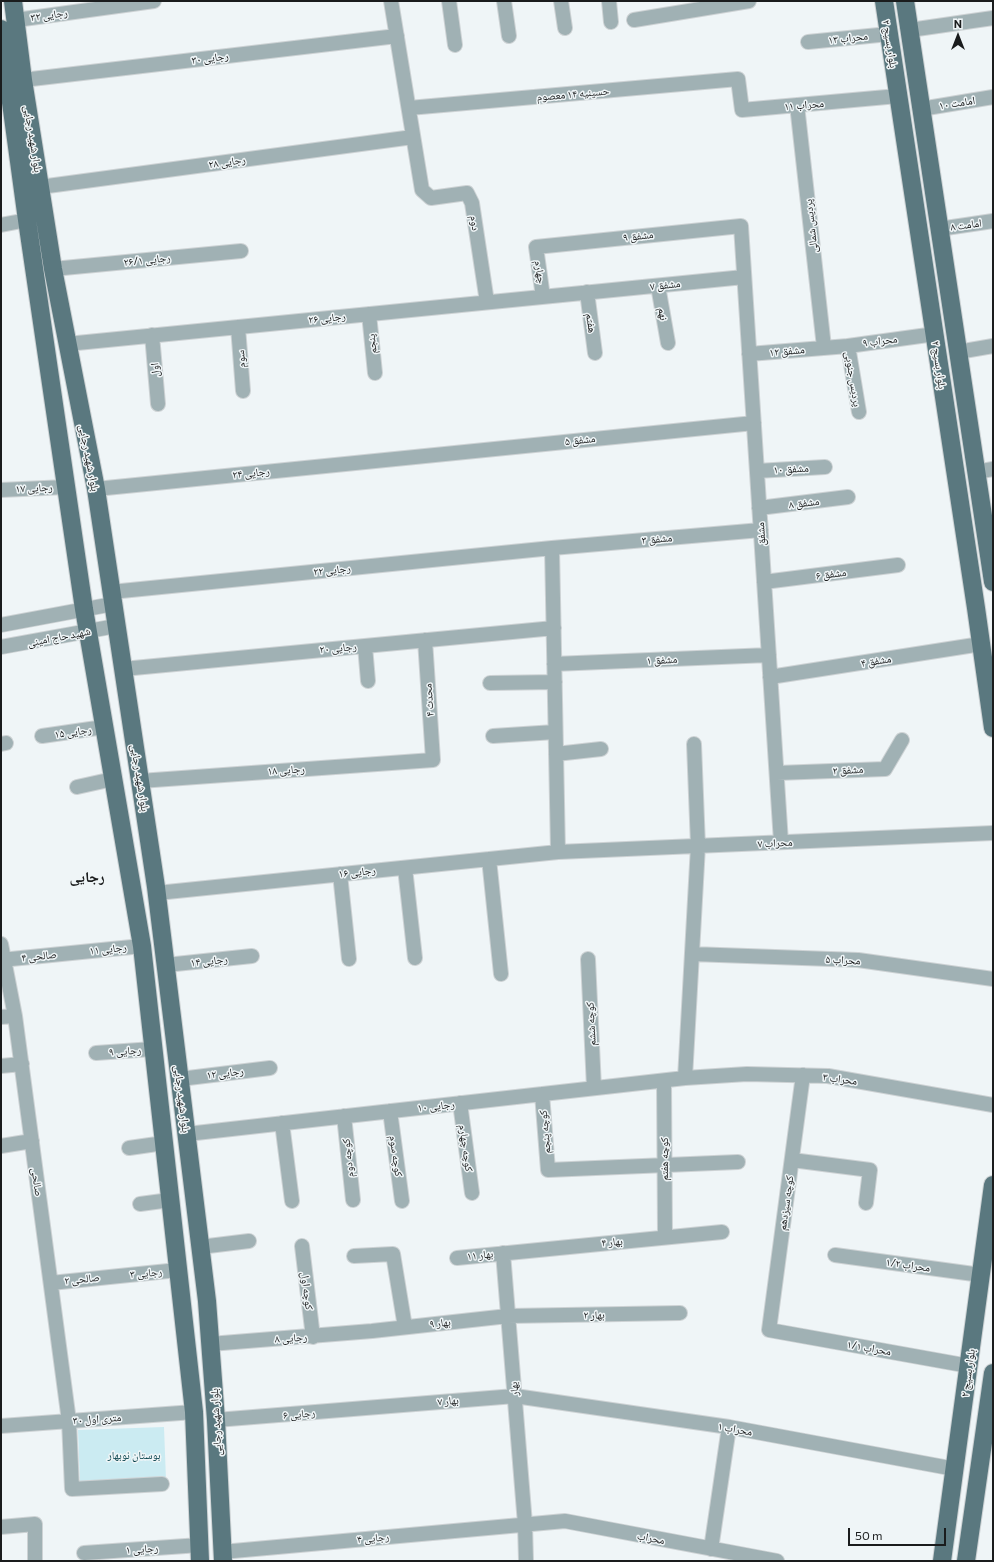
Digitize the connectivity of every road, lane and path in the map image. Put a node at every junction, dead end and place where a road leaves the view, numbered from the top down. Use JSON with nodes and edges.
{"nodes":[{"id":1,"x":13,"y":1,"type":"edge"},
{"id":2,"x":154,"y":1,"type":"edge"},
{"id":3,"x":391,"y":1,"type":"edge"},
{"id":4,"x":449,"y":1,"type":"edge"},
{"id":5,"x":504,"y":1,"type":"edge"},
{"id":6,"x":561,"y":1,"type":"edge"},
{"id":7,"x":609,"y":1,"type":"edge"},
{"id":8,"x":749,"y":1,"type":"edge"},
{"id":9,"x":884,"y":1,"type":"edge"},
{"id":10,"x":905,"y":1,"type":"edge"},
{"id":11,"x":705,"y":5,"type":"edge"},
{"id":12,"x":993,"y":18,"type":"edge"},
{"id":13,"x":634,"y":20,"type":"dead end"},
{"id":14,"x":611,"y":22,"type":"dead end"},
{"id":15,"x":8,"y":24,"type":"edge"},
{"id":16,"x":565,"y":28,"type":"dead end"},
{"id":17,"x":910,"y":30,"type":"junction"},
{"id":18,"x":889,"y":34,"type":"junction"},
{"id":19,"x":396,"y":36,"type":"junction"},
{"id":20,"x":509,"y":36,"type":"dead end"},
{"id":21,"x":808,"y":42,"type":"dead end"},
{"id":22,"x":455,"y":45,"type":"dead end"},
{"id":23,"x":738,"y":79,"type":"joint"},
{"id":24,"x":24,"y":80,"type":"junction"},
{"id":25,"x":898,"y":96,"type":"junction"},
{"id":26,"x":993,"y":97,"type":"edge"},
{"id":27,"x":797,"y":105,"type":"junction"},
{"id":28,"x":408,"y":108,"type":"junction"},
{"id":29,"x":921,"y":109,"type":"junction"},
{"id":30,"x":413,"y":137,"type":"junction"},
{"id":31,"x":40,"y":187,"type":"junction"},
{"id":32,"x":27,"y":220,"type":"junction"},
{"id":33,"x":993,"y":221,"type":"edge"},
{"id":34,"x":1,"y":225,"type":"edge"},
{"id":35,"x":741,"y":226,"type":"joint"},
{"id":36,"x":939,"y":229,"type":"junction"},
{"id":37,"x":536,"y":246,"type":"joint"},
{"id":38,"x":241,"y":251,"type":"dead end"},
{"id":39,"x":53,"y":269,"type":"junction"},
{"id":40,"x":744,"y":277,"type":"junction"},
{"id":41,"x":658,"y":286,"type":"junction"},
{"id":42,"x":587,"y":292,"type":"junction"},
{"id":43,"x":543,"y":297,"type":"junction"},
{"id":44,"x":487,"y":302,"type":"junction"},
{"id":45,"x":369,"y":314,"type":"junction"},
{"id":46,"x":238,"y":327,"type":"junction"},
{"id":47,"x":934,"y":334,"type":"junction"},
{"id":48,"x":152,"y":335,"type":"junction"},
{"id":49,"x":668,"y":343,"type":"dead end"},
{"id":50,"x":67,"y":344,"type":"junction"},
{"id":51,"x":848,"y":346,"type":"junction"},
{"id":52,"x":993,"y":346,"type":"edge"},
{"id":53,"x":824,"y":347,"type":"junction"},
{"id":54,"x":958,"y":352,"type":"junction"},
{"id":55,"x":595,"y":354,"type":"dead end"},
{"id":56,"x":749,"y":354,"type":"junction"},
{"id":57,"x":375,"y":373,"type":"dead end"},
{"id":58,"x":963,"y":384,"type":"junction"},
{"id":59,"x":942,"y":387,"type":"junction"},
{"id":60,"x":244,"y":391,"type":"dead end"},
{"id":61,"x":158,"y":404,"type":"dead end"},
{"id":62,"x":859,"y":412,"type":"dead end"},
{"id":63,"x":754,"y":423,"type":"junction"},
{"id":64,"x":406,"y":458,"type":"joint"},
{"id":65,"x":825,"y":466,"type":"dead end"},
{"id":66,"x":985,"y":470,"type":"edge"},
{"id":67,"x":757,"y":471,"type":"junction"},
{"id":68,"x":66,"y":487,"type":"junction"},
{"id":69,"x":96,"y":488,"type":"junction"},
{"id":70,"x":1,"y":490,"type":"edge"},
{"id":71,"x":848,"y":497,"type":"dead end"},
{"id":72,"x":760,"y":508,"type":"junction"},
{"id":73,"x":761,"y":530,"type":"junction"},
{"id":74,"x":552,"y":548,"type":"junction"},
{"id":75,"x":898,"y":565,"type":"dead end"},
{"id":76,"x":764,"y":582,"type":"junction"},
{"id":77,"x":993,"y":582,"type":"edge"},
{"id":78,"x":112,"y":598,"type":"junction"},
{"id":79,"x":84,"y":609,"type":"junction"},
{"id":80,"x":46,"y":617,"type":"junction"},
{"id":81,"x":1,"y":624,"type":"edge"},
{"id":82,"x":116,"y":626,"type":"junction"},
{"id":83,"x":554,"y":628,"type":"junction"},
{"id":84,"x":88,"y":631,"type":"junction"},
{"id":85,"x":50,"y":638,"type":"junction"},
{"id":86,"x":425,"y":640,"type":"junction"},
{"id":87,"x":981,"y":644,"type":"junction"},
{"id":88,"x":365,"y":646,"type":"junction"},
{"id":89,"x":1,"y":648,"type":"edge"},
{"id":90,"x":769,"y":655,"type":"junction"},
{"id":91,"x":554,"y":664,"type":"junction"},
{"id":92,"x":123,"y":669,"type":"junction"},
{"id":93,"x":770,"y":677,"type":"junction"},
{"id":94,"x":368,"y":681,"type":"dead end"},
{"id":95,"x":554,"y":682,"type":"junction"},
{"id":96,"x":490,"y":683,"type":"dead end"},
{"id":97,"x":104,"y":727,"type":"junction"},
{"id":98,"x":993,"y":728,"type":"edge"},
{"id":99,"x":555,"y":732,"type":"junction"},
{"id":100,"x":42,"y":736,"type":"dead end"},
{"id":101,"x":493,"y":736,"type":"dead end"},
{"id":102,"x":902,"y":740,"type":"dead end"},
{"id":103,"x":694,"y":744,"type":"dead end"},
{"id":104,"x":601,"y":749,"type":"dead end"},
{"id":105,"x":556,"y":754,"type":"junction"},
{"id":106,"x":433,"y":760,"type":"joint"},
{"id":107,"x":777,"y":774,"type":"junction"},
{"id":108,"x":113,"y":779,"type":"junction"},
{"id":109,"x":140,"y":781,"type":"junction"},
{"id":110,"x":76,"y":786,"type":"dead end"},
{"id":111,"x":993,"y":833,"type":"edge"},
{"id":112,"x":781,"y":842,"type":"junction"},
{"id":113,"x":698,"y":846,"type":"junction"},
{"id":114,"x":558,"y":852,"type":"junction"},
{"id":115,"x":489,"y":859,"type":"junction"},
{"id":116,"x":405,"y":868,"type":"junction"},
{"id":117,"x":340,"y":874,"type":"junction"},
{"id":118,"x":157,"y":893,"type":"junction"},
{"id":119,"x":1,"y":944,"type":"edge"},
{"id":120,"x":142,"y":946,"type":"junction"},
{"id":121,"x":74,"y":952,"type":"joint"},
{"id":122,"x":692,"y":954,"type":"junction"},
{"id":123,"x":252,"y":956,"type":"dead end"},
{"id":124,"x":416,"y":958,"type":"dead end"},
{"id":125,"x":349,"y":959,"type":"dead end"},
{"id":126,"x":588,"y":959,"type":"dead end"},
{"id":127,"x":3,"y":960,"type":"edge"},
{"id":128,"x":166,"y":965,"type":"junction"},
{"id":129,"x":501,"y":974,"type":"dead end"},
{"id":130,"x":993,"y":979,"type":"edge"},
{"id":131,"x":8,"y":1016,"type":"edge"},
{"id":132,"x":153,"y":1050,"type":"junction"},
{"id":133,"x":96,"y":1053,"type":"dead end"},
{"id":134,"x":22,"y":1064,"type":"junction"},
{"id":135,"x":1,"y":1066,"type":"edge"},
{"id":136,"x":270,"y":1068,"type":"dead end"},
{"id":137,"x":803,"y":1075,"type":"junction"},
{"id":138,"x":685,"y":1078,"type":"junction"},
{"id":139,"x":180,"y":1079,"type":"junction"},
{"id":140,"x":664,"y":1081,"type":"junction"},
{"id":141,"x":594,"y":1088,"type":"junction"},
{"id":142,"x":542,"y":1094,"type":"junction"},
{"id":143,"x":460,"y":1103,"type":"junction"},
{"id":144,"x":993,"y":1105,"type":"edge"},
{"id":145,"x":390,"y":1111,"type":"junction"},
{"id":146,"x":344,"y":1116,"type":"junction"},
{"id":147,"x":282,"y":1123,"type":"junction"},
{"id":148,"x":186,"y":1134,"type":"junction"},
{"id":149,"x":32,"y":1141,"type":"junction"},
{"id":150,"x":164,"y":1143,"type":"junction"},
{"id":151,"x":1,"y":1146,"type":"edge"},
{"id":152,"x":129,"y":1148,"type":"dead end"},
{"id":153,"x":792,"y":1160,"type":"junction"},
{"id":154,"x":738,"y":1162,"type":"dead end"},
{"id":155,"x":664,"y":1164,"type":"junction"},
{"id":156,"x":993,"y":1185,"type":"edge"},
{"id":157,"x":472,"y":1193,"type":"dead end"},
{"id":158,"x":170,"y":1200,"type":"junction"},
{"id":159,"x":353,"y":1200,"type":"dead end"},
{"id":160,"x":292,"y":1201,"type":"dead end"},
{"id":161,"x":402,"y":1201,"type":"dead end"},
{"id":162,"x":140,"y":1204,"type":"dead end"},
{"id":163,"x":866,"y":1204,"type":"dead end"},
{"id":164,"x":722,"y":1232,"type":"dead end"},
{"id":165,"x":665,"y":1238,"type":"junction"},
{"id":166,"x":249,"y":1241,"type":"dead end"},
{"id":167,"x":302,"y":1246,"type":"dead end"},
{"id":168,"x":200,"y":1247,"type":"junction"},
{"id":169,"x":503,"y":1253,"type":"junction"},
{"id":170,"x":835,"y":1255,"type":"dead end"},
{"id":171,"x":354,"y":1256,"type":"dead end"},
{"id":172,"x":456,"y":1258,"type":"dead end"},
{"id":173,"x":178,"y":1270,"type":"junction"},
{"id":174,"x":981,"y":1275,"type":"junction"},
{"id":175,"x":114,"y":1276,"type":"joint"},
{"id":176,"x":50,"y":1283,"type":"junction"},
{"id":177,"x":680,"y":1313,"type":"dead end"},
{"id":178,"x":508,"y":1316,"type":"junction"},
{"id":179,"x":405,"y":1327,"type":"junction"},
{"id":180,"x":769,"y":1330,"type":"joint"},
{"id":181,"x":372,"y":1331,"type":"joint"},
{"id":182,"x":313,"y":1337,"type":"junction"},
{"id":183,"x":210,"y":1344,"type":"junction"},
{"id":184,"x":969,"y":1366,"type":"junction"},
{"id":185,"x":993,"y":1373,"type":"edge"},
{"id":186,"x":515,"y":1396,"type":"junction"},
{"id":187,"x":382,"y":1407,"type":"joint"},
{"id":188,"x":194,"y":1412,"type":"junction"},
{"id":189,"x":216,"y":1420,"type":"junction"},
{"id":190,"x":69,"y":1421,"type":"junction"},
{"id":191,"x":1,"y":1426,"type":"edge"},
{"id":192,"x":729,"y":1427,"type":"junction"},
{"id":193,"x":989,"y":1429,"type":"edge"},
{"id":194,"x":955,"y":1469,"type":"junction"},
{"id":195,"x":162,"y":1484,"type":"dead end"},
{"id":196,"x":525,"y":1524,"type":"junction"},
{"id":197,"x":1,"y":1527,"type":"edge"},
{"id":198,"x":711,"y":1549,"type":"junction"},
{"id":199,"x":84,"y":1553,"type":"dead end"},
{"id":200,"x":200,"y":1553,"type":"edge"},
{"id":201,"x":222,"y":1556,"type":"edge"},
{"id":202,"x":35,"y":1561,"type":"edge"},
{"id":203,"x":526,"y":1561,"type":"edge"},
{"id":204,"x":777,"y":1561,"type":"edge"},
{"id":205,"x":942,"y":1561,"type":"edge"},
{"id":206,"x":966,"y":1561,"type":"edge"}],
"edges":[{"from":1,"to":15,"type":"main road","name":"بلوار شهید رجایی"},
{"from":2,"to":15,"type":"street","name":"رجایی ۳۲"},
{"from":3,"to":19,"type":"street"},
{"from":4,"to":22,"type":"street"},
{"from":5,"to":20,"type":"street"},
{"from":6,"to":16,"type":"street"},
{"from":7,"to":14,"type":"street"},
{"from":8,"to":11,"type":"street"},
{"from":9,"to":18,"type":"main road","name":"بلوار بسیج ۲"},
{"from":10,"to":17,"type":"main road","name":"بلوار بسیج ۲"},
{"from":11,"to":13,"type":"street"},
{"from":12,"to":17,"type":"street"},
{"from":15,"to":24,"type":"main road","name":"بلوار شهید رجایی"},
{"from":15,"to":32,"type":"main road","name":"بلوار شهید رجایی"},
{"from":17,"to":29,"type":"main road","name":"بلوار بسیج ۲"},
{"from":18,"to":21,"type":"street","name":"محراب ۱۳"},
{"from":18,"to":25,"type":"main road","name":"بلوار بسیج ۲"},
{"from":19,"to":24,"type":"street","name":"رجایی ۳۰"},
{"from":19,"to":28,"type":"street"},
{"from":23,"to":27,"type":"street","name":"محراب ۱۱"},
{"from":23,"to":28,"type":"street","name":"حسینیه ۱۴ معصوم"},
{"from":24,"to":31,"type":"main road","name":"بلوار شهید رجایی"},
{"from":25,"to":27,"type":"street","name":"محراب ۱۱"},
{"from":25,"to":47,"type":"main road","name":"بلوار بسیج ۲"},
{"from":26,"to":29,"type":"street","name":"امامت ۱۰"},
{"from":27,"to":53,"type":"street","name":"پردیس شمالی"},
{"from":28,"to":30,"type":"street"},
{"from":29,"to":36,"type":"main road","name":"بلوار بسیج ۲"},
{"from":30,"to":31,"type":"street","name":"رجایی ۲۸"},
{"from":30,"to":44,"type":"street","name":"دوم"},
{"from":31,"to":39,"type":"main road","name":"بلوار شهید رجایی"},
{"from":32,"to":34,"type":"street"},
{"from":32,"to":68,"type":"main road","name":"بلوار شهید رجایی"},
{"from":33,"to":36,"type":"street","name":"امامت ۸"},
{"from":35,"to":37,"type":"street","name":"مشفق ۹"},
{"from":35,"to":40,"type":"street","name":"مشفق"},
{"from":36,"to":54,"type":"main road","name":"بلوار بسیج ۲"},
{"from":37,"to":43,"type":"street","name":"چهارم"},
{"from":38,"to":39,"type":"street","name":"رجایی ۲۶/۱"},
{"from":39,"to":50,"type":"main road","name":"بلوار شهید رجایی"},
{"from":40,"to":41,"type":"street","name":"مشفق ۷"},
{"from":40,"to":56,"type":"street","name":"مشفق"},
{"from":41,"to":42,"type":"street","name":"مشفق ۷"},
{"from":41,"to":49,"type":"street","name":"نهم"},
{"from":42,"to":43,"type":"street","name":"رجایی ۲۶"},
{"from":42,"to":55,"type":"street","name":"هفتم"},
{"from":43,"to":44,"type":"street","name":"رجایی ۲۶"},
{"from":44,"to":45,"type":"street","name":"رجایی ۲۶"},
{"from":45,"to":46,"type":"street","name":"رجایی ۲۶"},
{"from":45,"to":57,"type":"street","name":"پنجم"},
{"from":46,"to":48,"type":"street","name":"رجایی ۲۶"},
{"from":46,"to":60,"type":"street","name":"سوم"},
{"from":47,"to":51,"type":"street","name":"محراب ۹"},
{"from":47,"to":59,"type":"main road","name":"بلوار بسیج ۲"},
{"from":48,"to":50,"type":"street","name":"رجایی ۲۶"},
{"from":48,"to":61,"type":"street","name":"اول"},
{"from":50,"to":69,"type":"main road","name":"بلوار شهید رجایی"},
{"from":51,"to":53,"type":"street","name":"محراب ۹"},
{"from":51,"to":62,"type":"street","name":"پردیس جنوبی"},
{"from":52,"to":54,"type":"street"},
{"from":53,"to":56,"type":"street","name":"مشفق ۱۲"},
{"from":54,"to":58,"type":"main road","name":"بلوار بسیج ۲"},
{"from":56,"to":63,"type":"street","name":"مشفق"},
{"from":58,"to":59,"type":"street"},
{"from":58,"to":66,"type":"main road","name":"بلوار بسیج ۲"},
{"from":59,"to":87,"type":"main road","name":"بلوار بسیج ۲"},
{"from":63,"to":64,"type":"street","name":"مشفق ۵"},
{"from":63,"to":67,"type":"street","name":"مشفق"},
{"from":64,"to":69,"type":"street","name":"رجایی ۲۴"},
{"from":65,"to":67,"type":"street","name":"مشفق ۱۰"},
{"from":66,"to":77,"type":"main road","name":"بلوار بسیج ۲"},
{"from":67,"to":72,"type":"street","name":"مشفق"},
{"from":68,"to":70,"type":"street","name":"رجایی ۱۷"},
{"from":68,"to":79,"type":"main road","name":"بلوار شهید رجایی"},
{"from":69,"to":78,"type":"main road","name":"بلوار شهید رجایی"},
{"from":71,"to":72,"type":"street","name":"مشفق ۸"},
{"from":72,"to":73,"type":"street","name":"مشفق"},
{"from":73,"to":74,"type":"street","name":"مشفق ۳"},
{"from":73,"to":76,"type":"street","name":"مشفق"},
{"from":74,"to":78,"type":"street","name":"رجایی ۲۲"},
{"from":74,"to":83,"type":"street"},
{"from":75,"to":76,"type":"street","name":"مشفق ۶"},
{"from":76,"to":90,"type":"street","name":"مشفق"},
{"from":78,"to":79,"type":"street","name":"شهید حاج امینی"},
{"from":78,"to":82,"type":"main road","name":"بلوار شهید رجایی"},
{"from":79,"to":80,"type":"street","name":"شهید حاج امینی"},
{"from":79,"to":84,"type":"main road","name":"بلوار شهید رجایی"},
{"from":80,"to":81,"type":"street","name":"شهید حاج امینی"},
{"from":80,"to":85,"type":"street"},
{"from":82,"to":84,"type":"street","name":"شهید حاج امینی"},
{"from":82,"to":92,"type":"main road","name":"بلوار شهید رجایی"},
{"from":83,"to":86,"type":"street","name":"رجایی ۲۰"},
{"from":83,"to":91,"type":"street"},
{"from":84,"to":85,"type":"street","name":"شهید حاج امینی"},
{"from":84,"to":97,"type":"main road","name":"بلوار شهید رجایی"},
{"from":85,"to":89,"type":"street","name":"شهید حاج امینی"},
{"from":86,"to":88,"type":"street","name":"رجایی ۲۰"},
{"from":86,"to":106,"type":"street","name":"محدث ۴"},
{"from":87,"to":93,"type":"street","name":"مشفق ۴"},
{"from":87,"to":98,"type":"main road","name":"بلوار بسیج ۲"},
{"from":88,"to":92,"type":"street","name":"رجایی ۲۰"},
{"from":88,"to":94,"type":"street"},
{"from":90,"to":91,"type":"street","name":"مشفق ۱"},
{"from":90,"to":93,"type":"street","name":"مشفق"},
{"from":91,"to":95,"type":"street"},
{"from":92,"to":109,"type":"main road","name":"بلوار شهید رجایی"},
{"from":93,"to":107,"type":"street","name":"مشفق"},
{"from":95,"to":96,"type":"street"},
{"from":95,"to":99,"type":"street"},
{"from":97,"to":100,"type":"street","name":"رجایی ۱۵"},
{"from":97,"to":108,"type":"main road","name":"بلوار شهید رجایی"},
{"from":99,"to":101,"type":"street"},
{"from":99,"to":105,"type":"street"},
{"from":102,"to":107,"type":"street","name":"مشفق ۲"},
{"from":103,"to":113,"type":"street"},
{"from":104,"to":105,"type":"street"},
{"from":105,"to":114,"type":"street"},
{"from":106,"to":109,"type":"street","name":"رجایی ۱۸"},
{"from":107,"to":112,"type":"street","name":"مشفق"},
{"from":108,"to":110,"type":"street"},
{"from":108,"to":120,"type":"main road","name":"بلوار شهید رجایی"},
{"from":109,"to":118,"type":"main road","name":"بلوار شهید رجایی"},
{"from":111,"to":112,"type":"street","name":"محراب ۷"},
{"from":112,"to":113,"type":"street","name":"محراب ۷"},
{"from":113,"to":114,"type":"street","name":"محراب ۷"},
{"from":113,"to":122,"type":"street"},
{"from":114,"to":115,"type":"street","name":"رجایی ۱۶"},
{"from":115,"to":116,"type":"street","name":"رجایی ۱۶"},
{"from":115,"to":129,"type":"street"},
{"from":116,"to":117,"type":"street","name":"رجایی ۱۶"},
{"from":116,"to":124,"type":"street"},
{"from":117,"to":118,"type":"street","name":"رجایی ۱۶"},
{"from":117,"to":125,"type":"street"},
{"from":118,"to":128,"type":"main road","name":"بلوار شهید رجایی"},
{"from":119,"to":127,"type":"street","name":"صالحی"},
{"from":120,"to":121,"type":"street","name":"رجایی ۱۱"},
{"from":120,"to":132,"type":"main road","name":"بلوار شهید رجایی"},
{"from":121,"to":127,"type":"street","name":"صالحی ۴"},
{"from":122,"to":130,"type":"street","name":"محراب ۵"},
{"from":122,"to":138,"type":"street"},
{"from":123,"to":128,"type":"street","name":"رجایی ۱۴"},
{"from":126,"to":141,"type":"street","name":"کوچه ششم"},
{"from":127,"to":131,"type":"street","name":"صالحی"},
{"from":128,"to":139,"type":"main road","name":"بلوار شهید رجایی"},
{"from":131,"to":134,"type":"street","name":"صالحی"},
{"from":132,"to":133,"type":"street","name":"رجایی ۹"},
{"from":132,"to":150,"type":"main road","name":"بلوار شهید رجایی"},
{"from":134,"to":135,"type":"street"},
{"from":134,"to":149,"type":"street","name":"صالحی"},
{"from":136,"to":139,"type":"street","name":"رجایی ۱۲"},
{"from":137,"to":138,"type":"street","name":"محراب ۳"},
{"from":137,"to":144,"type":"street","name":"محراب ۳"},
{"from":137,"to":153,"type":"street","name":"کوچه سیزدهم"},
{"from":138,"to":140,"type":"street","name":"رجایی ۱۰"},
{"from":139,"to":148,"type":"main road","name":"بلوار شهید رجایی"},
{"from":140,"to":141,"type":"street","name":"رجایی ۱۰"},
{"from":140,"to":155,"type":"street","name":"کوچه هفتم"},
{"from":141,"to":142,"type":"street","name":"رجایی ۱۰"},
{"from":142,"to":143,"type":"street","name":"رجایی ۱۰"},
{"from":142,"to":155,"type":"street","name":"کوچه پنجم"},
{"from":143,"to":145,"type":"street","name":"رجایی ۱۰"},
{"from":143,"to":157,"type":"street","name":"کوچه چهارم"},
{"from":145,"to":146,"type":"street","name":"رجایی ۱۰"},
{"from":145,"to":161,"type":"street","name":"کوچه سوم"},
{"from":146,"to":147,"type":"street","name":"رجایی ۱۰"},
{"from":146,"to":159,"type":"street","name":"کوچه دوم"},
{"from":147,"to":148,"type":"street","name":"رجایی ۱۰"},
{"from":147,"to":160,"type":"street"},
{"from":148,"to":168,"type":"main road","name":"بلوار شهید رجایی"},
{"from":149,"to":151,"type":"street"},
{"from":149,"to":176,"type":"street","name":"صالحی"},
{"from":150,"to":152,"type":"street"},
{"from":150,"to":158,"type":"main road","name":"بلوار شهید رجایی"},
{"from":153,"to":163,"type":"street"},
{"from":153,"to":180,"type":"street","name":"کوچه سیزدهم"},
{"from":154,"to":155,"type":"street"},
{"from":155,"to":165,"type":"street","name":"کوچه هفتم"},
{"from":156,"to":174,"type":"main road","name":"بلوار بسیج ۲"},
{"from":158,"to":162,"type":"street"},
{"from":158,"to":173,"type":"main road","name":"بلوار شهید رجایی"},
{"from":164,"to":165,"type":"street","name":"بهار ۴"},
{"from":165,"to":169,"type":"street","name":"بهار ۴"},
{"from":166,"to":168,"type":"street"},
{"from":167,"to":182,"type":"street","name":"کوچه اول"},
{"from":168,"to":183,"type":"main road","name":"بلوار شهید رجایی"},
{"from":169,"to":172,"type":"street","name":"بهار ۱۱"},
{"from":169,"to":178,"type":"street","name":"بهار"},
{"from":170,"to":174,"type":"street","name":"محراب ۱/۲"},
{"from":171,"to":179,"type":"street"},
{"from":173,"to":175,"type":"street","name":"رجایی ۳"},
{"from":173,"to":188,"type":"main road","name":"بلوار شهید رجایی"},
{"from":174,"to":184,"type":"main road","name":"بلوار بسیج ۲"},
{"from":175,"to":176,"type":"street","name":"صالحی ۲"},
{"from":176,"to":190,"type":"street","name":"صالحی"},
{"from":177,"to":178,"type":"street","name":"بهار ۲"},
{"from":178,"to":179,"type":"street","name":"بهار ۹"},
{"from":178,"to":186,"type":"street","name":"بهار"},
{"from":179,"to":181,"type":"street","name":"بهار ۹"},
{"from":180,"to":184,"type":"street","name":"محراب ۱/۱"},
{"from":181,"to":182,"type":"street","name":"رجایی ۸"},
{"from":182,"to":183,"type":"street","name":"رجایی ۸"},
{"from":183,"to":189,"type":"main road","name":"بلوار شهید رجایی"},
{"from":184,"to":194,"type":"main road","name":"بلوار بسیج ۲"},
{"from":185,"to":193,"type":"main road"},
{"from":186,"to":187,"type":"street","name":"بهار ۷"},
{"from":186,"to":192,"type":"street","name":"محراب ۱"},
{"from":186,"to":196,"type":"street","name":"بهار"},
{"from":187,"to":189,"type":"street","name":"رجایی ۶"},
{"from":188,"to":190,"type":"street","name":"۳۰ متری اول"},
{"from":188,"to":200,"type":"main road","name":"بلوار شهید رجایی"},
{"from":189,"to":201,"type":"main road","name":"بلوار شهید رجایی"},
{"from":190,"to":191,"type":"street","name":"۳۰ متری اول"},
{"from":190,"to":195,"type":"street","name":"صالحی"},
{"from":192,"to":194,"type":"street","name":"محراب ۱"},
{"from":192,"to":198,"type":"street"},
{"from":193,"to":206,"type":"main road"},
{"from":194,"to":205,"type":"main road","name":"بلوار بسیج ۲"},
{"from":196,"to":198,"type":"street","name":"محراب"},
{"from":196,"to":201,"type":"street","name":"رجایی ۴"},
{"from":196,"to":203,"type":"street","name":"بهار"},
{"from":197,"to":202,"type":"street"},
{"from":198,"to":204,"type":"street","name":"محراب"},
{"from":199,"to":200,"type":"street","name":"رجایی ۱"}]}
